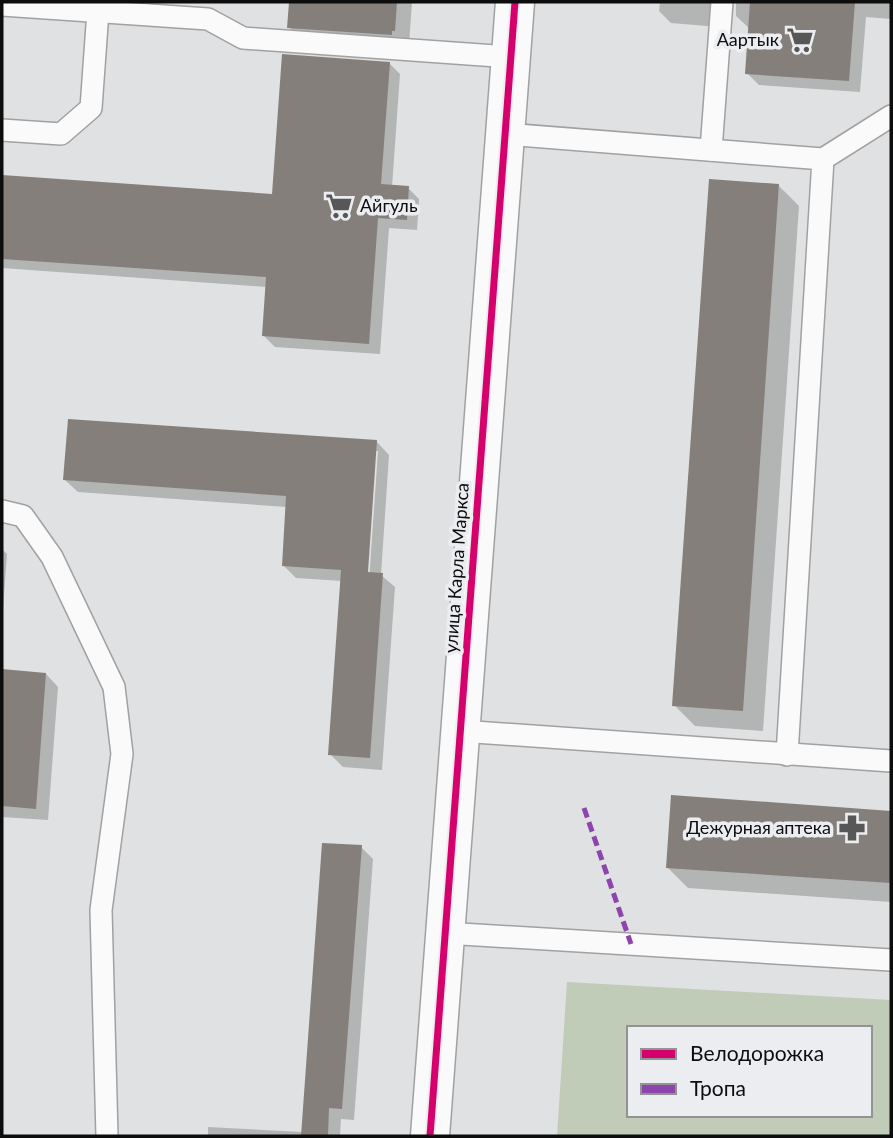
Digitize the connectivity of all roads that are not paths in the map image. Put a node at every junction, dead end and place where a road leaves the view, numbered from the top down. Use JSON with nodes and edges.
{"nodes":[{"id":1,"x":515,"y":2,"type":"edge"},
{"id":2,"x":723,"y":2,"type":"edge"},
{"id":3,"x":2,"y":5,"type":"edge"},
{"id":4,"x":98,"y":11,"type":"junction"},
{"id":5,"x":511,"y":57,"type":"junction"},
{"id":6,"x":891,"y":116,"type":"edge"},
{"id":7,"x":2,"y":130,"type":"edge"},
{"id":8,"x":506,"y":134,"type":"junction"},
{"id":9,"x":711,"y":150,"type":"junction"},
{"id":10,"x":823,"y":159,"type":"junction"},
{"id":11,"x":2,"y":512,"type":"edge"},
{"id":12,"x":460,"y":732,"type":"junction"},
{"id":13,"x":787,"y":755,"type":"junction"},
{"id":14,"x":891,"y":761,"type":"edge"},
{"id":15,"x":445,"y":933,"type":"junction"},
{"id":16,"x":891,"y":960,"type":"edge"},
{"id":17,"x":107,"y":1136,"type":"edge"},
{"id":18,"x":430,"y":1136,"type":"edge"}],
"edges":[{"from":1,"to":5,"type":"street","name":"улица Карла Маркса"},
{"from":2,"to":9,"type":"lane"},
{"from":3,"to":4,"type":"lane"},
{"from":4,"to":5,"type":"lane"},
{"from":4,"to":7,"type":"lane"},
{"from":5,"to":8,"type":"street","name":"улица Карла Маркса"},
{"from":6,"to":10,"type":"lane"},
{"from":8,"to":9,"type":"lane"},
{"from":8,"to":12,"type":"street","name":"улица Карла Маркса"},
{"from":9,"to":10,"type":"lane"},
{"from":10,"to":13,"type":"lane"},
{"from":11,"to":17,"type":"lane"},
{"from":12,"to":13,"type":"lane"},
{"from":12,"to":15,"type":"street","name":"улица Карла Маркса"},
{"from":13,"to":14,"type":"lane"},
{"from":15,"to":16,"type":"lane"},
{"from":15,"to":18,"type":"street","name":"улица Карла Маркса"}]}
